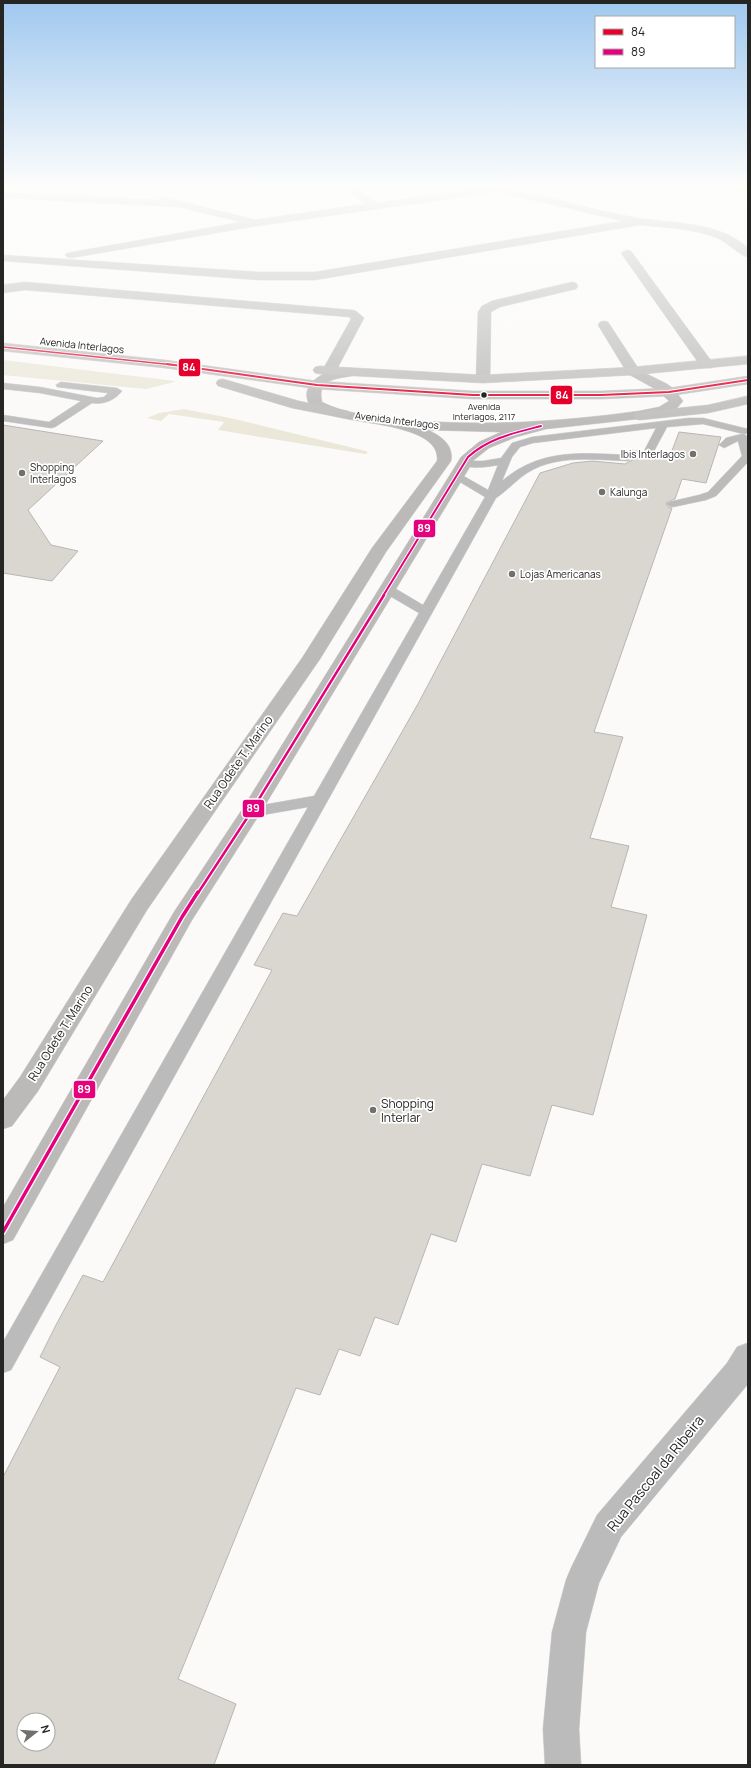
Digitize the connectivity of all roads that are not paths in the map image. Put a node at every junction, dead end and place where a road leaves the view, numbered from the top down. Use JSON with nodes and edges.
{"nodes":[{"id":1,"x":148,"y":269,"type":"edge"},
{"id":2,"x":360,"y":269,"type":"edge"},
{"id":3,"x":638,"y":269,"type":"edge"},
{"id":4,"x":572,"y":286,"type":"dead end"},
{"id":5,"x":3,"y":289,"type":"edge"},
{"id":6,"x":604,"y":325,"type":"dead end"},
{"id":7,"x":3,"y":337,"type":"edge"},
{"id":8,"x":3,"y":347,"type":"edge"},
{"id":9,"x":748,"y":360,"type":"edge"},
{"id":10,"x":248,"y":362,"type":"dead end"},
{"id":11,"x":165,"y":364,"type":"junction"},
{"id":12,"x":707,"y":365,"type":"junction"},
{"id":13,"x":303,"y":368,"type":"dead end"},
{"id":14,"x":329,"y":371,"type":"junction"},
{"id":15,"x":633,"y":371,"type":"junction"},
{"id":16,"x":351,"y":372,"type":"junction"},
{"id":17,"x":3,"y":379,"type":"edge"},
{"id":18,"x":483,"y":379,"type":"junction"},
{"id":19,"x":748,"y":380,"type":"edge"},
{"id":20,"x":317,"y":385,"type":"junction"},
{"id":21,"x":3,"y":386,"type":"edge"},
{"id":22,"x":95,"y":389,"type":"junction"},
{"id":23,"x":669,"y":392,"type":"junction"},
{"id":24,"x":78,"y":398,"type":"junction"},
{"id":25,"x":90,"y":400,"type":"junction"},
{"id":26,"x":748,"y":400,"type":"edge"},
{"id":27,"x":343,"y":414,"type":"junction"},
{"id":28,"x":640,"y":416,"type":"junction"},
{"id":29,"x":3,"y":418,"type":"edge"},
{"id":30,"x":400,"y":423,"type":"junction"},
{"id":31,"x":663,"y":424,"type":"junction"},
{"id":32,"x":536,"y":433,"type":"junction"},
{"id":33,"x":746,"y":434,"type":"edge"},
{"id":34,"x":724,"y":445,"type":"dead end"},
{"id":35,"x":648,"y":453,"type":"dead end"},
{"id":36,"x":748,"y":456,"type":"edge"},
{"id":37,"x":628,"y":458,"type":"dead end"},
{"id":38,"x":505,"y":461,"type":"junction"},
{"id":39,"x":535,"y":465,"type":"junction"},
{"id":40,"x":460,"y":470,"type":"junction"},
{"id":41,"x":491,"y":496,"type":"junction"},
{"id":42,"x":673,"y":504,"type":"dead end"},
{"id":43,"x":387,"y":590,"type":"junction"},
{"id":44,"x":426,"y":612,"type":"junction"},
{"id":45,"x":321,"y":800,"type":"junction"},
{"id":46,"x":251,"y":812,"type":"junction"},
{"id":47,"x":3,"y":1119,"type":"edge"},
{"id":48,"x":15,"y":1192,"type":"edge"},
{"id":49,"x":3,"y":1232,"type":"edge"},
{"id":50,"x":748,"y":1357,"type":"edge"},
{"id":51,"x":3,"y":1363,"type":"edge"},
{"id":52,"x":563,"y":1765,"type":"edge"}],
"edges":[{"from":1,"to":2,"type":"street"},
{"from":3,"to":12,"type":"street"},
{"from":4,"to":18,"type":"street"},
{"from":5,"to":14,"type":"street"},
{"from":6,"to":15,"type":"street"},
{"from":7,"to":10,"type":"main road","name":"Avenida Interlagos"},
{"from":8,"to":11,"type":"main road","name":"Avenida Interlagos"},
{"from":9,"to":12,"type":"main road"},
{"from":11,"to":20,"type":"main road","name":"Avenida Interlagos"},
{"from":11,"to":27,"type":"main road"},
{"from":12,"to":15,"type":"main road"},
{"from":13,"to":14,"type":"main road"},
{"from":14,"to":16,"type":"main road"},
{"from":15,"to":18,"type":"main road"},
{"from":15,"to":23,"type":"street"},
{"from":16,"to":18,"type":"main road"},
{"from":16,"to":20,"type":"street"},
{"from":17,"to":22,"type":"lane"},
{"from":19,"to":23,"type":"main road","name":"Avenida Interlagos"},
{"from":20,"to":23,"type":"main road","name":"Avenida Interlagos"},
{"from":20,"to":27,"type":"street","name":"Avenida Interlagos"},
{"from":21,"to":24,"type":"lane"},
{"from":22,"to":24,"type":"lane"},
{"from":22,"to":25,"type":"lane"},
{"from":23,"to":28,"type":"street","name":"Avenida Interlagos"},
{"from":24,"to":25,"type":"lane"},
{"from":25,"to":29,"type":"lane"},
{"from":26,"to":28,"type":"main road"},
{"from":27,"to":30,"type":"street","name":"Avenida Interlagos"},
{"from":28,"to":32,"type":"street","name":"Avenida Interlagos"},
{"from":30,"to":32,"type":"street","name":"Avenida Interlagos"},
{"from":30,"to":47,"type":"street","name":"Rua Odete T. Marino"},
{"from":31,"to":32,"type":"lane"},
{"from":31,"to":33,"type":"lane"},
{"from":31,"to":35,"type":"lane"},
{"from":32,"to":38,"type":"lane"},
{"from":32,"to":39,"type":"lane"},
{"from":32,"to":40,"type":"street"},
{"from":33,"to":34,"type":"lane"},
{"from":33,"to":36,"type":"lane"},
{"from":36,"to":42,"type":"lane"},
{"from":37,"to":39,"type":"lane"},
{"from":38,"to":40,"type":"lane"},
{"from":38,"to":41,"type":"lane"},
{"from":39,"to":41,"type":"lane"},
{"from":40,"to":41,"type":"lane"},
{"from":40,"to":43,"type":"street"},
{"from":41,"to":44,"type":"lane"},
{"from":43,"to":44,"type":"lane"},
{"from":43,"to":46,"type":"street"},
{"from":44,"to":45,"type":"lane"},
{"from":45,"to":46,"type":"lane"},
{"from":45,"to":51,"type":"lane"},
{"from":46,"to":48,"type":"street"},
{"from":48,"to":49,"type":"street"},
{"from":50,"to":52,"type":"street","name":"Rua Pascoal da Ribeira"}]}
